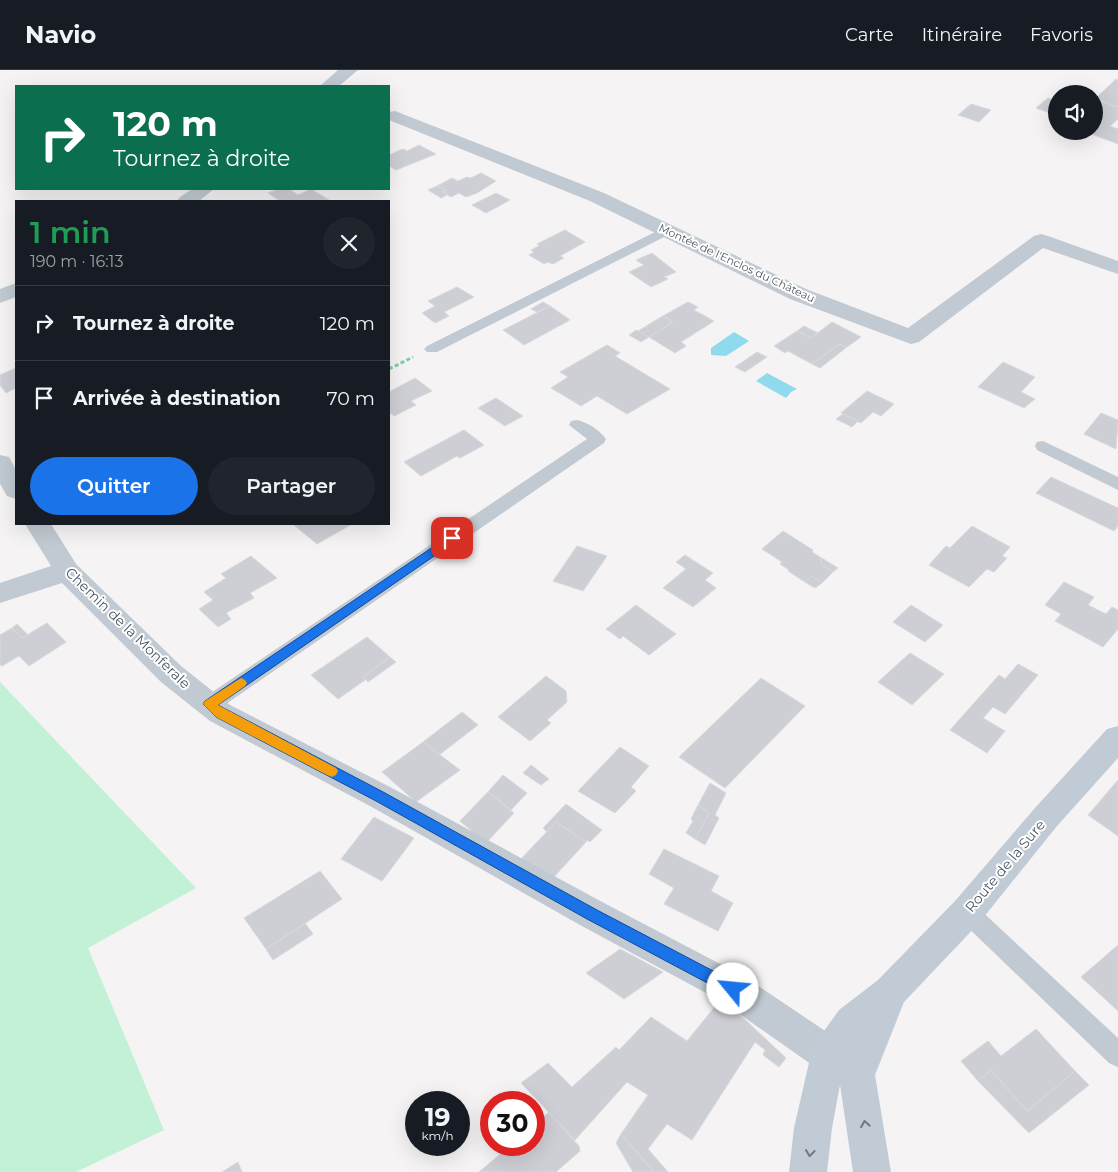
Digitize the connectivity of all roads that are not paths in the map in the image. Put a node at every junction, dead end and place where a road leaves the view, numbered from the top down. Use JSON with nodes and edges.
{"nodes":[{"id":1,"x":348,"y":70,"type":"edge"},
{"id":2,"x":329,"y":85,"type":"edge"},
{"id":3,"x":395,"y":116,"type":"dead end"},
{"id":4,"x":203,"y":190,"type":"edge"},
{"id":5,"x":188,"y":200,"type":"edge"},
{"id":6,"x":666,"y":230,"type":"junction"},
{"id":7,"x":1118,"y":268,"type":"edge"},
{"id":8,"x":15,"y":289,"type":"edge"},
{"id":9,"x":0,"y":296,"type":"edge"},
{"id":10,"x":432,"y":348,"type":"dead end"},
{"id":11,"x":577,"y":425,"type":"dead end"},
{"id":12,"x":1043,"y":446,"type":"dead end"},
{"id":13,"x":0,"y":463,"type":"edge"},
{"id":14,"x":1118,"y":484,"type":"edge"},
{"id":15,"x":15,"y":488,"type":"edge"},
{"id":16,"x":43,"y":525,"type":"edge"},
{"id":17,"x":67,"y":570,"type":"junction"},
{"id":18,"x":0,"y":593,"type":"edge"},
{"id":19,"x":209,"y":704,"type":"junction"},
{"id":20,"x":1118,"y":738,"type":"edge"},
{"id":21,"x":966,"y":912,"type":"junction"},
{"id":22,"x":890,"y":992,"type":"junction"},
{"id":23,"x":829,"y":1054,"type":"junction"},
{"id":24,"x":1118,"y":1055,"type":"edge"},
{"id":25,"x":857,"y":1075,"type":"junction"},
{"id":26,"x":808,"y":1172,"type":"edge"},
{"id":27,"x":872,"y":1172,"type":"edge"}],
"edges":[{"from":1,"to":2,"type":"street"},
{"from":3,"to":6,"type":"street","name":"Montée de l'Enclos du Château"},
{"from":4,"to":5,"type":"street"},
{"from":6,"to":7,"type":"street","name":"Montée de l'Enclos du Château"},
{"from":6,"to":10,"type":"lane"},
{"from":8,"to":9,"type":"street"},
{"from":11,"to":19,"type":"lane"},
{"from":12,"to":14,"type":"lane"},
{"from":13,"to":15,"type":"street"},
{"from":16,"to":17,"type":"street","name":"Chemin de la Monferale"},
{"from":17,"to":18,"type":"street"},
{"from":17,"to":19,"type":"street","name":"Chemin de la Monferale"},
{"from":19,"to":23,"type":"street","name":"Chemin de la Monferale"},
{"from":20,"to":21,"type":"main road","name":"Route de la Sure"},
{"from":21,"to":22,"type":"main road","name":"Route de la Sure"},
{"from":21,"to":24,"type":"lane"},
{"from":22,"to":23,"type":"main road","name":"Route de la Sure"},
{"from":22,"to":25,"type":"main road","name":"Route de la Sure"},
{"from":23,"to":25,"type":"street","name":"Chemin de la Monferale"},
{"from":23,"to":26,"type":"main road","name":"Route de la Sure","one_way":true},
{"from":27,"to":25,"type":"main road","one_way":true}]}
